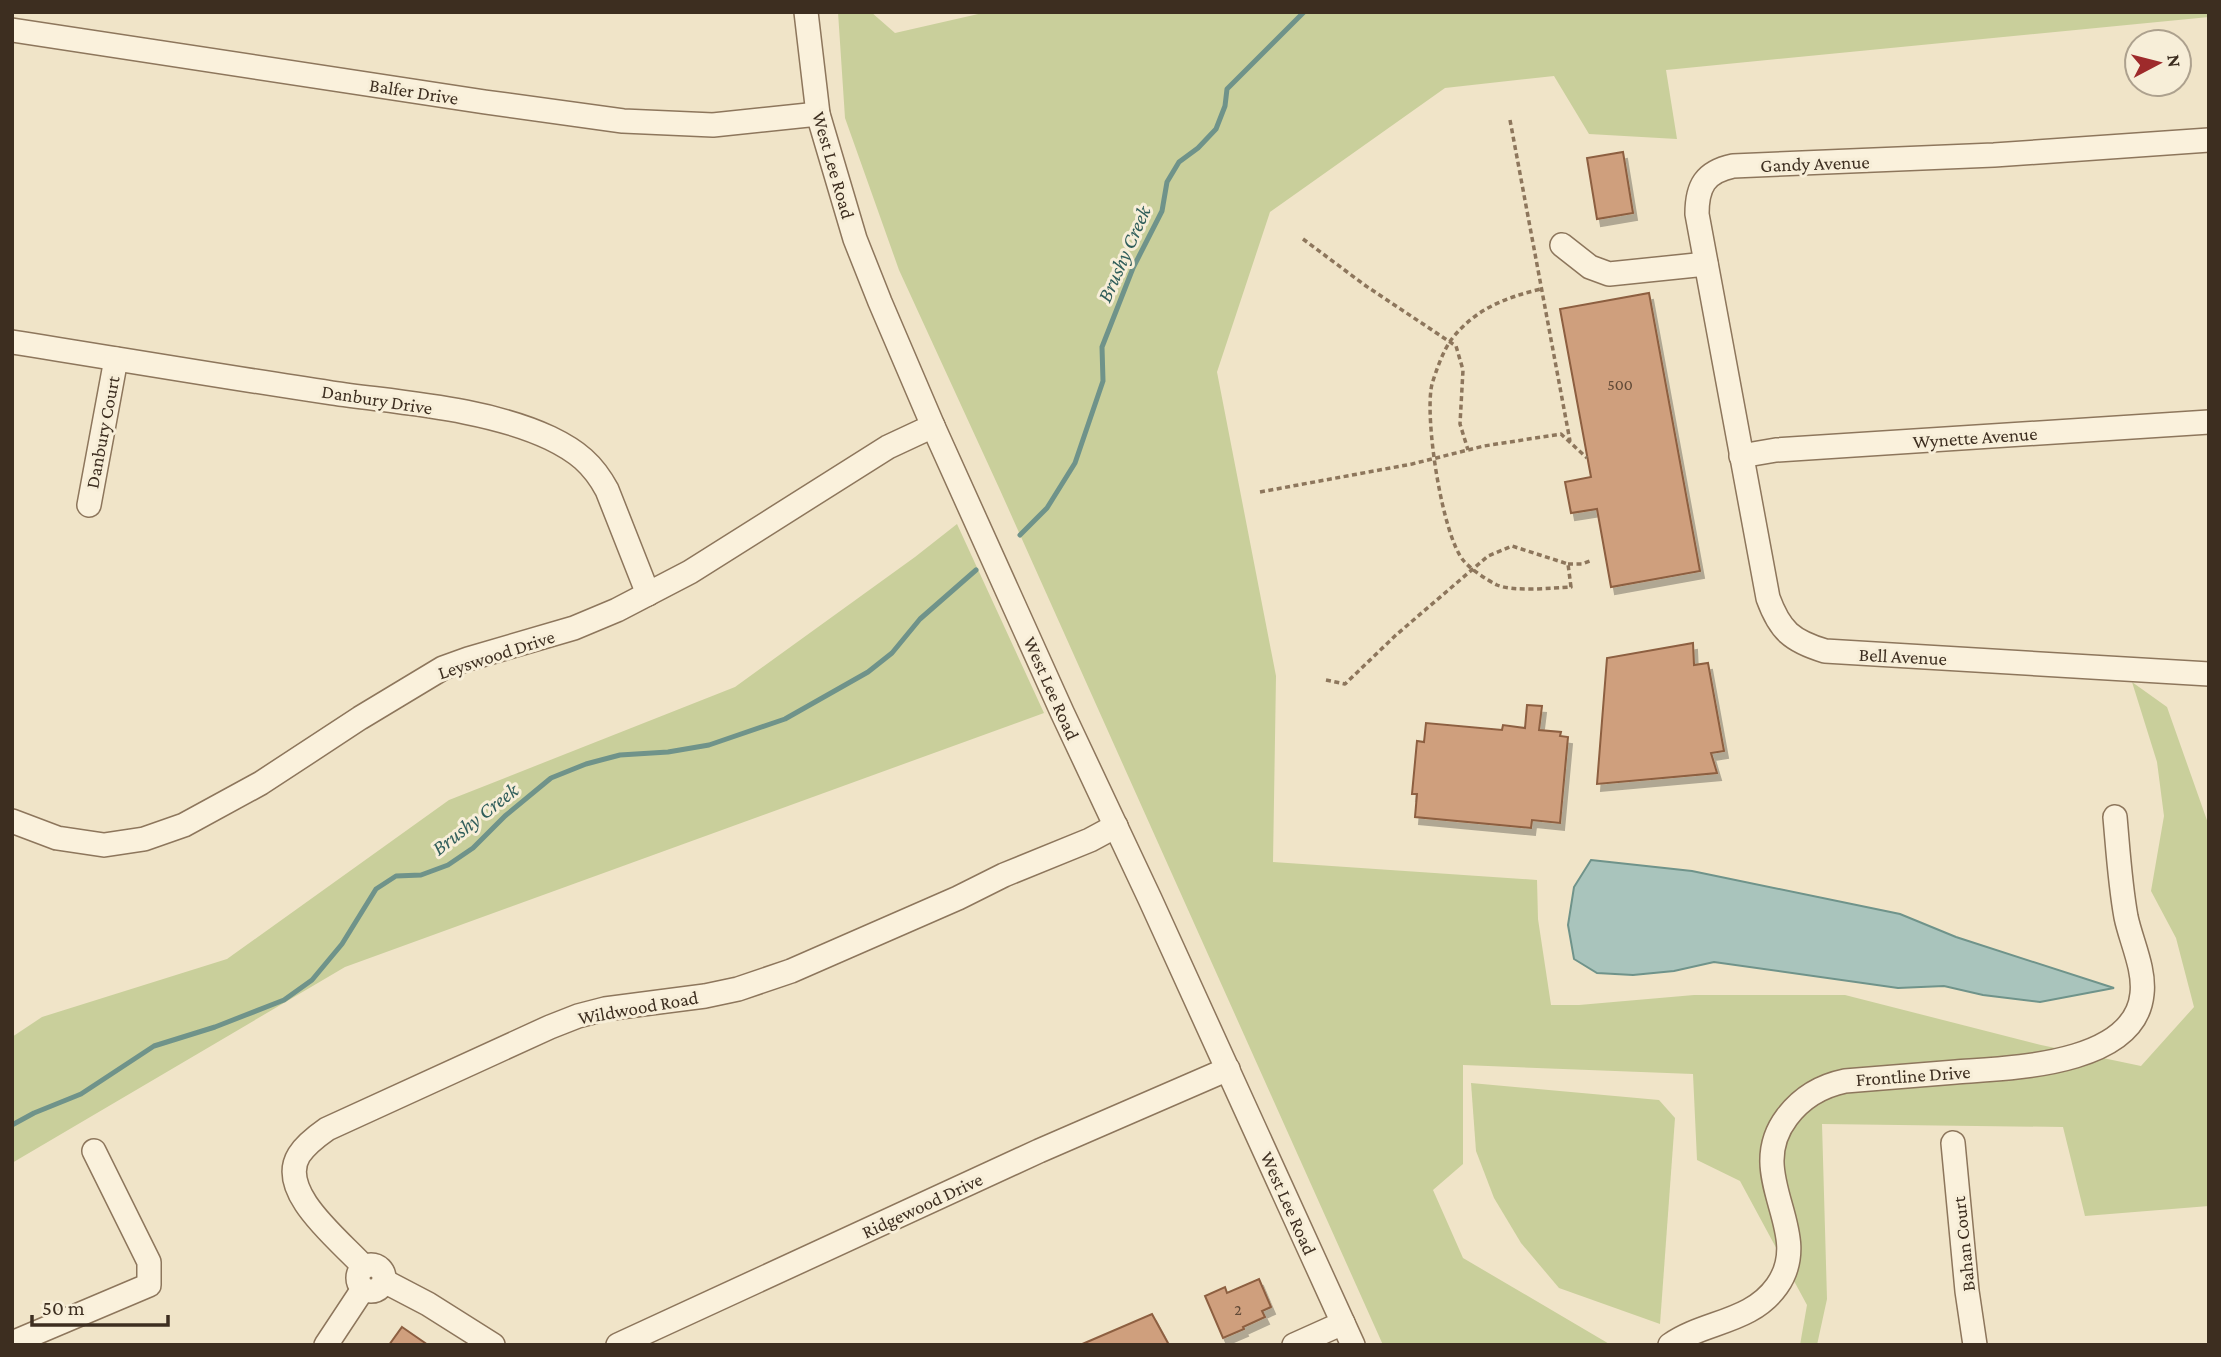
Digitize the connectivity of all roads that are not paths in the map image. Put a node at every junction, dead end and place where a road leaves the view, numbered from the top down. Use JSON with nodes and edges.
{"nodes":[{"id":1,"x":806,"y":12,"type":"edge"},
{"id":2,"x":12,"y":30,"type":"edge"},
{"id":3,"x":818,"y":114,"type":"junction"},
{"id":4,"x":2209,"y":140,"type":"edge"},
{"id":5,"x":1562,"y":245,"type":"dead end"},
{"id":6,"x":1706,"y":264,"type":"junction"},
{"id":7,"x":12,"y":342,"type":"edge"},
{"id":8,"x":116,"y":359,"type":"junction"},
{"id":9,"x":2209,"y":422,"type":"edge"},
{"id":10,"x":933,"y":426,"type":"junction"},
{"id":11,"x":1741,"y":456,"type":"junction"},
{"id":12,"x":89,"y":505,"type":"dead end"},
{"id":13,"x":648,"y":594,"type":"junction"},
{"id":14,"x":2209,"y":674,"type":"edge"},
{"id":15,"x":2115,"y":817,"type":"dead end"},
{"id":16,"x":12,"y":821,"type":"edge"},
{"id":17,"x":1116,"y":826,"type":"junction"},
{"id":18,"x":1228,"y":1069,"type":"junction"},
{"id":19,"x":1953,"y":1143,"type":"dead end"},
{"id":20,"x":94,"y":1151,"type":"dead end"},
{"id":21,"x":371,"y":1279,"type":"junction"},
{"id":22,"x":1343,"y":1323,"type":"junction"},
{"id":23,"x":12,"y":1343,"type":"edge"},
{"id":24,"x":326,"y":1345,"type":"edge"},
{"id":25,"x":493,"y":1345,"type":"edge"},
{"id":26,"x":618,"y":1345,"type":"edge"},
{"id":27,"x":1294,"y":1345,"type":"edge"},
{"id":28,"x":1353,"y":1345,"type":"edge"},
{"id":29,"x":1670,"y":1345,"type":"edge"},
{"id":30,"x":1975,"y":1345,"type":"edge"}],
"edges":[{"from":1,"to":3,"type":"street","name":"West Lee Road"},
{"from":2,"to":3,"type":"street","name":"Balfer Drive"},
{"from":3,"to":10,"type":"street","name":"West Lee Road"},
{"from":4,"to":6,"type":"street","name":"Gandy Avenue"},
{"from":5,"to":6,"type":"street"},
{"from":6,"to":11,"type":"street","name":"Gandy Avenue"},
{"from":7,"to":8,"type":"street","name":"Danbury Drive"},
{"from":8,"to":12,"type":"street","name":"Danbury Court"},
{"from":8,"to":13,"type":"street","name":"Danbury Drive"},
{"from":9,"to":11,"type":"street","name":"Wynette Avenue"},
{"from":10,"to":13,"type":"street","name":"Leyswood Drive"},
{"from":10,"to":17,"type":"street","name":"West Lee Road"},
{"from":11,"to":14,"type":"street","name":"Bell Avenue"},
{"from":13,"to":16,"type":"street","name":"Leyswood Drive"},
{"from":15,"to":29,"type":"street","name":"Frontline Drive"},
{"from":17,"to":18,"type":"street","name":"West Lee Road"},
{"from":17,"to":21,"type":"street","name":"Wildwood Road"},
{"from":18,"to":22,"type":"street","name":"West Lee Road"},
{"from":18,"to":26,"type":"street","name":"Ridgewood Drive"},
{"from":19,"to":30,"type":"street","name":"Bahan Court"},
{"from":20,"to":23,"type":"street"},
{"from":21,"to":24,"type":"street"},
{"from":21,"to":25,"type":"street"},
{"from":22,"to":27,"type":"street"},
{"from":22,"to":28,"type":"street","name":"West Lee Road"}]}
